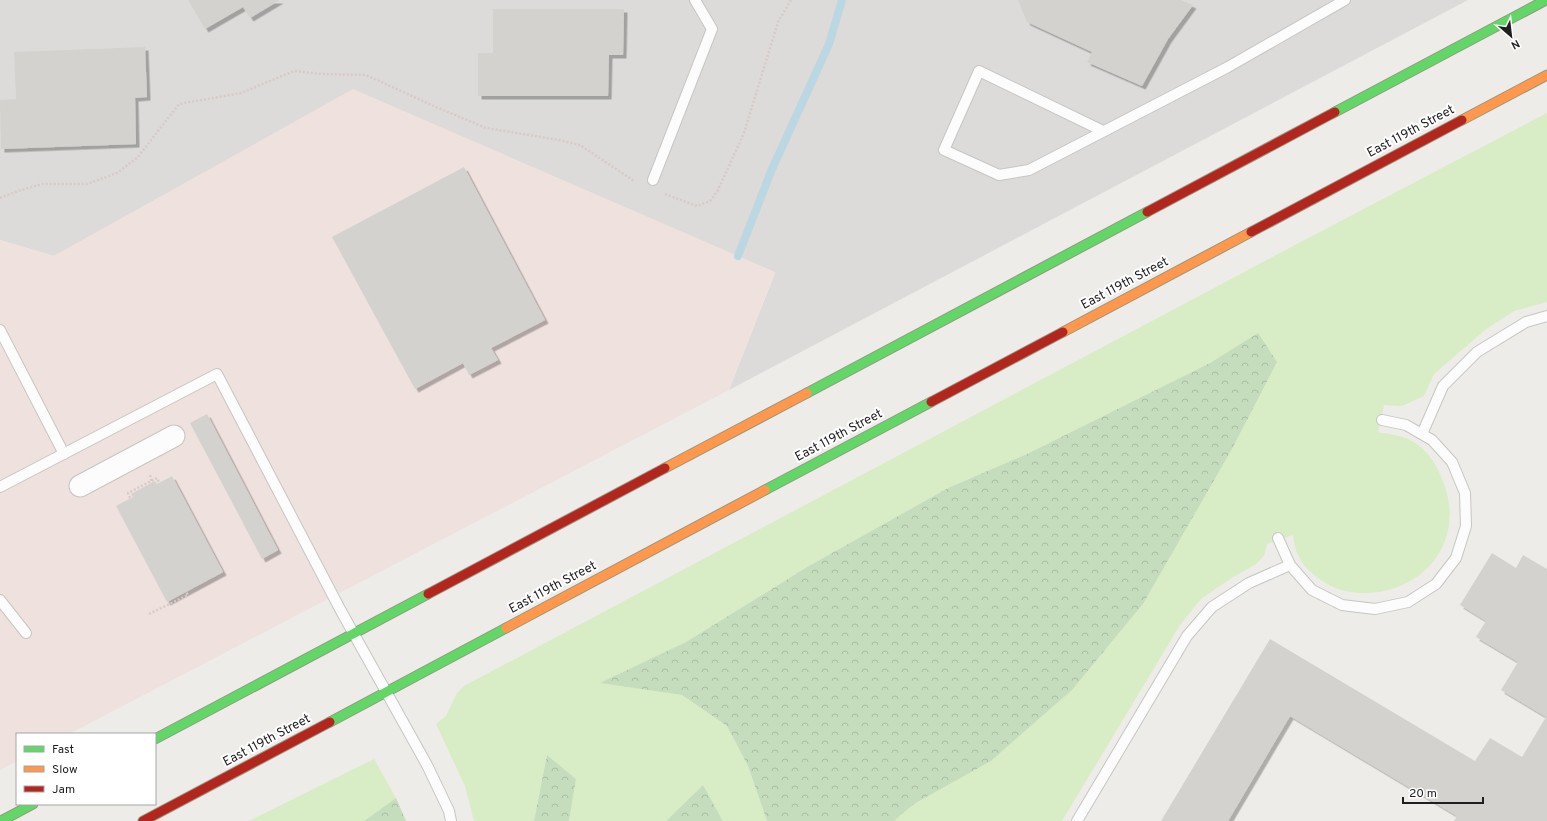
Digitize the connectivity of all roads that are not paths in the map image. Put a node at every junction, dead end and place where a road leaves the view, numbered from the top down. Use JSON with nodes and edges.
{"nodes":[{"id":1,"x":695,"y":0,"type":"edge"},
{"id":2,"x":1546,"y":0,"type":"edge"},
{"id":3,"x":1337,"y":2,"type":"edge"},
{"id":4,"x":1547,"y":75,"type":"edge"},
{"id":5,"x":1103,"y":131,"type":"junction"},
{"id":6,"x":653,"y":180,"type":"dead end"},
{"id":7,"x":1547,"y":316,"type":"edge"},
{"id":8,"x":0,"y":330,"type":"edge"},
{"id":9,"x":1382,"y":420,"type":"dead end"},
{"id":10,"x":1422,"y":434,"type":"junction"},
{"id":11,"x":174,"y":436,"type":"dead end"},
{"id":12,"x":64,"y":454,"type":"junction"},
{"id":13,"x":80,"y":486,"type":"dead end"},
{"id":14,"x":0,"y":487,"type":"edge"},
{"id":15,"x":1278,"y":538,"type":"dead end"},
{"id":16,"x":1290,"y":566,"type":"junction"},
{"id":17,"x":0,"y":600,"type":"edge"},
{"id":18,"x":26,"y":633,"type":"dead end"},
{"id":19,"x":354,"y":634,"type":"junction"},
{"id":20,"x":386,"y":692,"type":"junction"},
{"id":21,"x":156,"y":738,"type":"edge"},
{"id":22,"x":31,"y":805,"type":"edge"},
{"id":23,"x":1,"y":821,"type":"edge"},
{"id":24,"x":143,"y":821,"type":"edge"},
{"id":25,"x":451,"y":821,"type":"edge"},
{"id":26,"x":1077,"y":821,"type":"edge"}],
"edges":[{"from":1,"to":6,"type":"lane"},
{"from":2,"to":19,"type":"main road"},
{"from":3,"to":5,"type":"lane"},
{"from":4,"to":20,"type":"main road","name":"East 119th Street"},
{"from":5,"to":5,"type":"lane"},
{"from":7,"to":10,"type":"lane"},
{"from":8,"to":12,"type":"lane"},
{"from":9,"to":10,"type":"lane"},
{"from":10,"to":16,"type":"lane"},
{"from":11,"to":13,"type":"street"},
{"from":12,"to":14,"type":"lane"},
{"from":12,"to":19,"type":"lane"},
{"from":15,"to":16,"type":"lane"},
{"from":16,"to":26,"type":"lane"},
{"from":17,"to":18,"type":"lane"},
{"from":19,"to":20,"type":"lane"},
{"from":19,"to":21,"type":"main road"},
{"from":20,"to":24,"type":"main road","name":"East 119th Street"},
{"from":20,"to":25,"type":"lane"},
{"from":22,"to":23,"type":"main road"}]}
